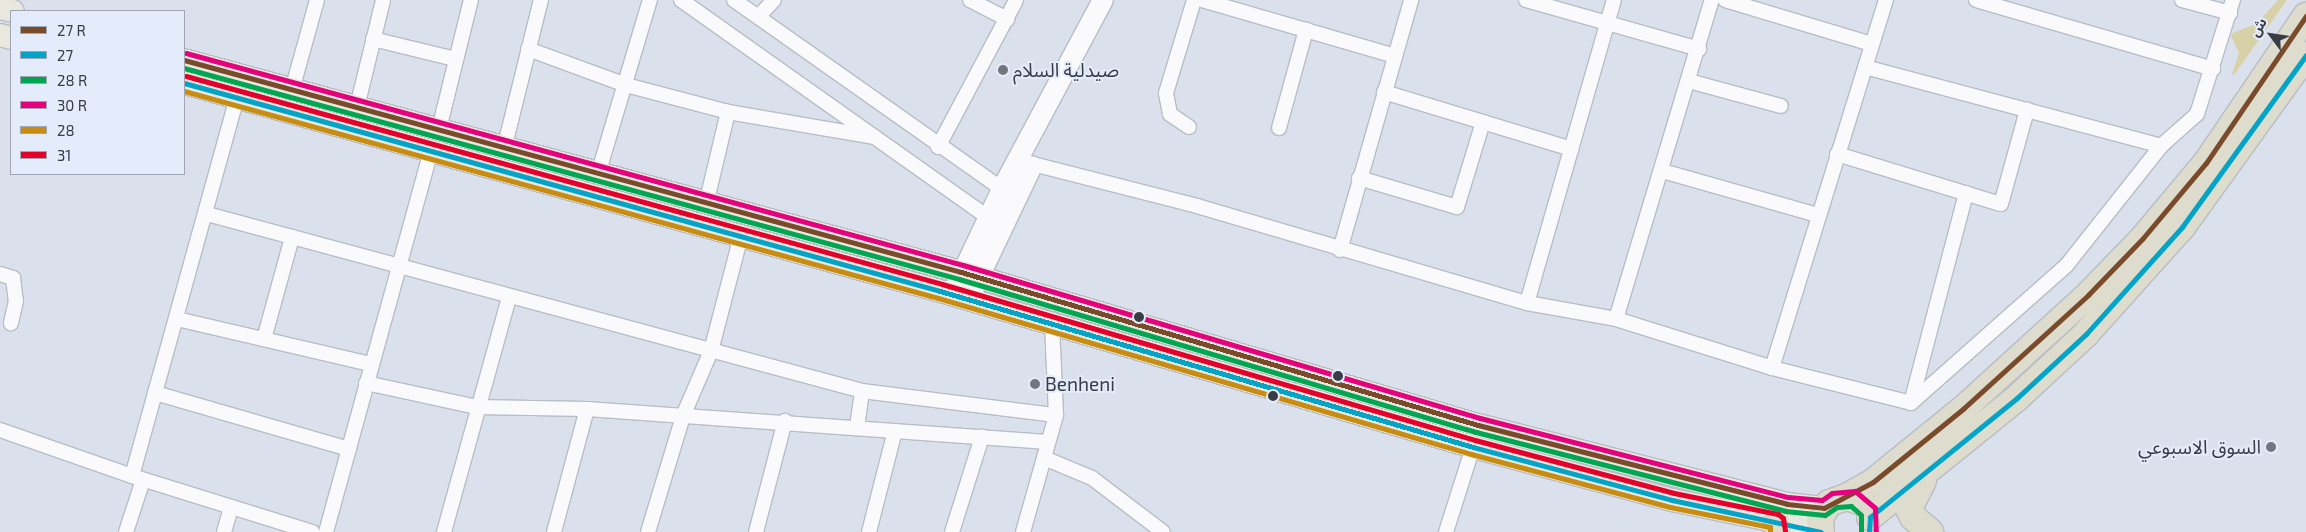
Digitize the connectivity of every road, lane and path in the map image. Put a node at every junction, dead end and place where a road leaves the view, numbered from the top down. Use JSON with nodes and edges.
{"nodes":[{"id":1,"x":317,"y":0,"type":"edge"},
{"id":2,"x":383,"y":0,"type":"edge"},
{"id":3,"x":471,"y":0,"type":"edge"},
{"id":4,"x":542,"y":0,"type":"edge"},
{"id":5,"x":650,"y":0,"type":"edge"},
{"id":6,"x":681,"y":0,"type":"edge"},
{"id":7,"x":734,"y":0,"type":"edge"},
{"id":8,"x":774,"y":0,"type":"edge"},
{"id":9,"x":970,"y":0,"type":"edge"},
{"id":10,"x":1016,"y":0,"type":"edge"},
{"id":11,"x":1102,"y":0,"type":"edge"},
{"id":12,"x":1194,"y":0,"type":"edge"},
{"id":13,"x":1202,"y":0,"type":"edge"},
{"id":14,"x":1411,"y":0,"type":"edge"},
{"id":15,"x":1526,"y":0,"type":"edge"},
{"id":16,"x":1614,"y":0,"type":"edge"},
{"id":17,"x":1712,"y":0,"type":"edge"},
{"id":18,"x":1725,"y":0,"type":"edge"},
{"id":19,"x":1886,"y":0,"type":"edge"},
{"id":20,"x":1976,"y":0,"type":"edge"},
{"id":21,"x":2182,"y":0,"type":"edge"},
{"id":22,"x":2232,"y":7,"type":"edge"},
{"id":23,"x":2306,"y":16,"type":"edge"},
{"id":24,"x":758,"y":18,"type":"junction"},
{"id":25,"x":1007,"y":19,"type":"junction"},
{"id":26,"x":1606,"y":24,"type":"junction"},
{"id":27,"x":1306,"y":30,"type":"junction"},
{"id":28,"x":373,"y":39,"type":"junction"},
{"id":29,"x":1872,"y":44,"type":"junction"},
{"id":30,"x":528,"y":49,"type":"junction"},
{"id":31,"x":1699,"y":49,"type":"junction"},
{"id":32,"x":2306,"y":55,"type":"edge"},
{"id":33,"x":1395,"y":56,"type":"junction"},
{"id":34,"x":455,"y":59,"type":"junction"},
{"id":35,"x":185,"y":60,"type":"edge"},
{"id":36,"x":1866,"y":67,"type":"junction"},
{"id":37,"x":2213,"y":69,"type":"junction"},
{"id":38,"x":1689,"y":81,"type":"junction"},
{"id":39,"x":185,"y":83,"type":"edge"},
{"id":40,"x":626,"y":85,"type":"junction"},
{"id":41,"x":292,"y":90,"type":"junction"},
{"id":42,"x":1384,"y":92,"type":"junction"},
{"id":43,"x":237,"y":97,"type":"junction"},
{"id":44,"x":1781,"y":106,"type":"dead end"},
{"id":45,"x":357,"y":107,"type":"junction"},
{"id":46,"x":2027,"y":110,"type":"junction"},
{"id":47,"x":728,"y":112,"type":"junction"},
{"id":48,"x":1483,"y":122,"type":"junction"},
{"id":49,"x":1189,"y":126,"type":"dead end"},
{"id":50,"x":1279,"y":128,"type":"dead end"},
{"id":51,"x":439,"y":129,"type":"junction"},
{"id":52,"x":880,"y":138,"type":"junction"},
{"id":53,"x":2161,"y":146,"type":"junction"},
{"id":54,"x":938,"y":147,"type":"junction"},
{"id":55,"x":504,"y":148,"type":"junction"},
{"id":56,"x":1572,"y":149,"type":"junction"},
{"id":57,"x":431,"y":151,"type":"junction"},
{"id":58,"x":1837,"y":154,"type":"junction"},
{"id":59,"x":1025,"y":162,"type":"junction"},
{"id":60,"x":1662,"y":171,"type":"junction"},
{"id":61,"x":598,"y":174,"type":"junction"},
{"id":62,"x":1359,"y":178,"type":"junction"},
{"id":63,"x":1002,"y":189,"type":"junction"},
{"id":64,"x":1966,"y":193,"type":"junction"},
{"id":65,"x":706,"y":204,"type":"junction"},
{"id":66,"x":207,"y":214,"type":"junction"},
{"id":67,"x":1818,"y":215,"type":"junction"},
{"id":68,"x":988,"y":217,"type":"junction"},
{"id":69,"x":741,"y":236,"type":"junction"},
{"id":70,"x":292,"y":237,"type":"junction"},
{"id":71,"x":1340,"y":250,"type":"junction"},
{"id":72,"x":400,"y":266,"type":"junction"},
{"id":73,"x":0,"y":274,"type":"edge"},
{"id":74,"x":970,"y":274,"type":"junction"},
{"id":75,"x":509,"y":297,"type":"junction"},
{"id":76,"x":960,"y":297,"type":"junction"},
{"id":77,"x":1527,"y":303,"type":"junction"},
{"id":78,"x":176,"y":319,"type":"junction"},
{"id":79,"x":1616,"y":319,"type":"junction"},
{"id":80,"x":11,"y":323,"type":"dead end"},
{"id":81,"x":1052,"y":325,"type":"junction"},
{"id":82,"x":264,"y":339,"type":"junction"},
{"id":83,"x":711,"y":351,"type":"junction"},
{"id":84,"x":371,"y":364,"type":"junction"},
{"id":85,"x":1772,"y":368,"type":"junction"},
{"id":86,"x":366,"y":384,"type":"junction"},
{"id":87,"x":862,"y":391,"type":"junction"},
{"id":88,"x":156,"y":393,"type":"junction"},
{"id":89,"x":1911,"y":403,"type":"junction"},
{"id":90,"x":477,"y":407,"type":"junction"},
{"id":91,"x":587,"y":409,"type":"junction"},
{"id":92,"x":1056,"y":415,"type":"junction"},
{"id":93,"x":683,"y":416,"type":"junction"},
{"id":94,"x":785,"y":421,"type":"junction"},
{"id":95,"x":856,"y":427,"type":"junction"},
{"id":96,"x":0,"y":430,"type":"edge"},
{"id":97,"x":895,"y":431,"type":"junction"},
{"id":98,"x":982,"y":437,"type":"junction"},
{"id":99,"x":1048,"y":442,"type":"junction"},
{"id":100,"x":1473,"y":447,"type":"junction"},
{"id":101,"x":349,"y":449,"type":"junction"},
{"id":102,"x":1044,"y":458,"type":"junction"},
{"id":103,"x":1928,"y":474,"type":"junction"},
{"id":104,"x":137,"y":478,"type":"junction"},
{"id":105,"x":231,"y":507,"type":"junction"},
{"id":106,"x":1826,"y":522,"type":"edge"},
{"id":107,"x":1870,"y":524,"type":"edge"},
{"id":108,"x":1777,"y":526,"type":"edge"},
{"id":109,"x":126,"y":532,"type":"edge"},
{"id":110,"x":224,"y":532,"type":"edge"},
{"id":111,"x":312,"y":532,"type":"edge"},
{"id":112,"x":326,"y":532,"type":"edge"},
{"id":113,"x":444,"y":532,"type":"edge"},
{"id":114,"x":554,"y":532,"type":"edge"},
{"id":115,"x":648,"y":532,"type":"edge"},
{"id":116,"x":756,"y":532,"type":"edge"},
{"id":117,"x":869,"y":532,"type":"edge"},
{"id":118,"x":952,"y":532,"type":"edge"},
{"id":119,"x":1023,"y":532,"type":"edge"},
{"id":120,"x":1163,"y":532,"type":"edge"},
{"id":121,"x":1446,"y":532,"type":"edge"},
{"id":122,"x":1916,"y":532,"type":"edge"},
{"id":123,"x":1930,"y":532,"type":"edge"}],
"edges":[{"from":1,"to":41,"type":"street"},
{"from":2,"to":28,"type":"street"},
{"from":3,"to":34,"type":"street"},
{"from":4,"to":30,"type":"street"},
{"from":5,"to":40,"type":"street"},
{"from":6,"to":52,"type":"street"},
{"from":7,"to":24,"type":"street"},
{"from":8,"to":24,"type":"street"},
{"from":9,"to":25,"type":"street"},
{"from":10,"to":25,"type":"street"},
{"from":11,"to":59,"type":"street"},
{"from":12,"to":49,"type":"street"},
{"from":13,"to":27,"type":"street"},
{"from":14,"to":33,"type":"street"},
{"from":15,"to":26,"type":"street"},
{"from":16,"to":26,"type":"street"},
{"from":17,"to":31,"type":"street"},
{"from":18,"to":29,"type":"street"},
{"from":19,"to":29,"type":"street"},
{"from":20,"to":37,"type":"street"},
{"from":21,"to":22,"type":"street"},
{"from":22,"to":37,"type":"street"},
{"from":23,"to":106,"type":"highway"},
{"from":24,"to":54,"type":"street"},
{"from":25,"to":54,"type":"street"},
{"from":26,"to":31,"type":"street"},
{"from":26,"to":56,"type":"street"},
{"from":27,"to":33,"type":"street"},
{"from":27,"to":50,"type":"street"},
{"from":28,"to":34,"type":"street"},
{"from":28,"to":45,"type":"street"},
{"from":29,"to":36,"type":"street"},
{"from":30,"to":40,"type":"street"},
{"from":30,"to":55,"type":"street"},
{"from":31,"to":38,"type":"street"},
{"from":32,"to":103,"type":"highway"},
{"from":33,"to":42,"type":"street"},
{"from":34,"to":51,"type":"street"},
{"from":35,"to":41,"type":"main road"},
{"from":36,"to":46,"type":"street"},
{"from":36,"to":58,"type":"street"},
{"from":37,"to":53,"type":"street"},
{"from":38,"to":44,"type":"street"},
{"from":38,"to":60,"type":"street"},
{"from":39,"to":43,"type":"main road"},
{"from":40,"to":47,"type":"street"},
{"from":40,"to":61,"type":"street"},
{"from":41,"to":45,"type":"main road"},
{"from":42,"to":48,"type":"street"},
{"from":42,"to":62,"type":"street"},
{"from":43,"to":57,"type":"main road"},
{"from":43,"to":66,"type":"street"},
{"from":45,"to":51,"type":"main road"},
{"from":46,"to":53,"type":"street"},
{"from":46,"to":64,"type":"street"},
{"from":47,"to":52,"type":"street"},
{"from":47,"to":65,"type":"street"},
{"from":48,"to":56,"type":"street"},
{"from":48,"to":62,"type":"street"},
{"from":51,"to":55,"type":"main road"},
{"from":52,"to":68,"type":"street"},
{"from":53,"to":89,"type":"street"},
{"from":54,"to":63,"type":"street"},
{"from":55,"to":61,"type":"main road"},
{"from":56,"to":77,"type":"street"},
{"from":57,"to":69,"type":"main road"},
{"from":57,"to":72,"type":"street"},
{"from":58,"to":64,"type":"street"},
{"from":58,"to":67,"type":"street"},
{"from":59,"to":63,"type":"street"},
{"from":59,"to":71,"type":"street"},
{"from":59,"to":74,"type":"street"},
{"from":60,"to":67,"type":"street"},
{"from":60,"to":79,"type":"street"},
{"from":61,"to":65,"type":"main road"},
{"from":62,"to":71,"type":"street"},
{"from":63,"to":68,"type":"street"},
{"from":64,"to":89,"type":"street"},
{"from":65,"to":74,"type":"main road"},
{"from":66,"to":70,"type":"street"},
{"from":66,"to":78,"type":"street"},
{"from":67,"to":85,"type":"street"},
{"from":68,"to":74,"type":"street"},
{"from":69,"to":76,"type":"main road"},
{"from":69,"to":83,"type":"street"},
{"from":70,"to":72,"type":"street"},
{"from":70,"to":82,"type":"street"},
{"from":71,"to":77,"type":"street"},
{"from":72,"to":75,"type":"street"},
{"from":72,"to":84,"type":"street"},
{"from":73,"to":80,"type":"street"},
{"from":74,"to":76,"type":"street"},
{"from":74,"to":106,"type":"main road"},
{"from":75,"to":83,"type":"street"},
{"from":75,"to":90,"type":"street"},
{"from":76,"to":81,"type":"main road"},
{"from":77,"to":79,"type":"street"},
{"from":78,"to":82,"type":"street"},
{"from":78,"to":88,"type":"street"},
{"from":79,"to":85,"type":"street"},
{"from":81,"to":92,"type":"street"},
{"from":81,"to":100,"type":"main road"},
{"from":82,"to":84,"type":"street"},
{"from":83,"to":87,"type":"street"},
{"from":83,"to":93,"type":"street"},
{"from":84,"to":86,"type":"street"},
{"from":85,"to":89,"type":"street"},
{"from":86,"to":90,"type":"street"},
{"from":86,"to":101,"type":"street"},
{"from":87,"to":92,"type":"street"},
{"from":87,"to":95,"type":"street"},
{"from":88,"to":101,"type":"street"},
{"from":88,"to":104,"type":"street"},
{"from":90,"to":91,"type":"street"},
{"from":90,"to":113,"type":"street"},
{"from":91,"to":93,"type":"street"},
{"from":91,"to":114,"type":"street"},
{"from":92,"to":99,"type":"street"},
{"from":93,"to":94,"type":"street"},
{"from":93,"to":115,"type":"street"},
{"from":94,"to":95,"type":"street"},
{"from":94,"to":116,"type":"street"},
{"from":95,"to":97,"type":"street"},
{"from":96,"to":104,"type":"street"},
{"from":97,"to":98,"type":"street"},
{"from":97,"to":117,"type":"street"},
{"from":98,"to":99,"type":"street"},
{"from":98,"to":118,"type":"street"},
{"from":99,"to":102,"type":"street"},
{"from":100,"to":108,"type":"main road"},
{"from":100,"to":121,"type":"street"},
{"from":101,"to":112,"type":"street"},
{"from":102,"to":119,"type":"street"},
{"from":102,"to":120,"type":"street"},
{"from":103,"to":107,"type":"highway"},
{"from":103,"to":123,"type":"highway"},
{"from":104,"to":105,"type":"street"},
{"from":104,"to":109,"type":"street"},
{"from":105,"to":110,"type":"street"},
{"from":105,"to":111,"type":"street"},
{"from":106,"to":107,"type":"highway"},
{"from":106,"to":108,"type":"main road"},
{"from":107,"to":122,"type":"highway"}]}
